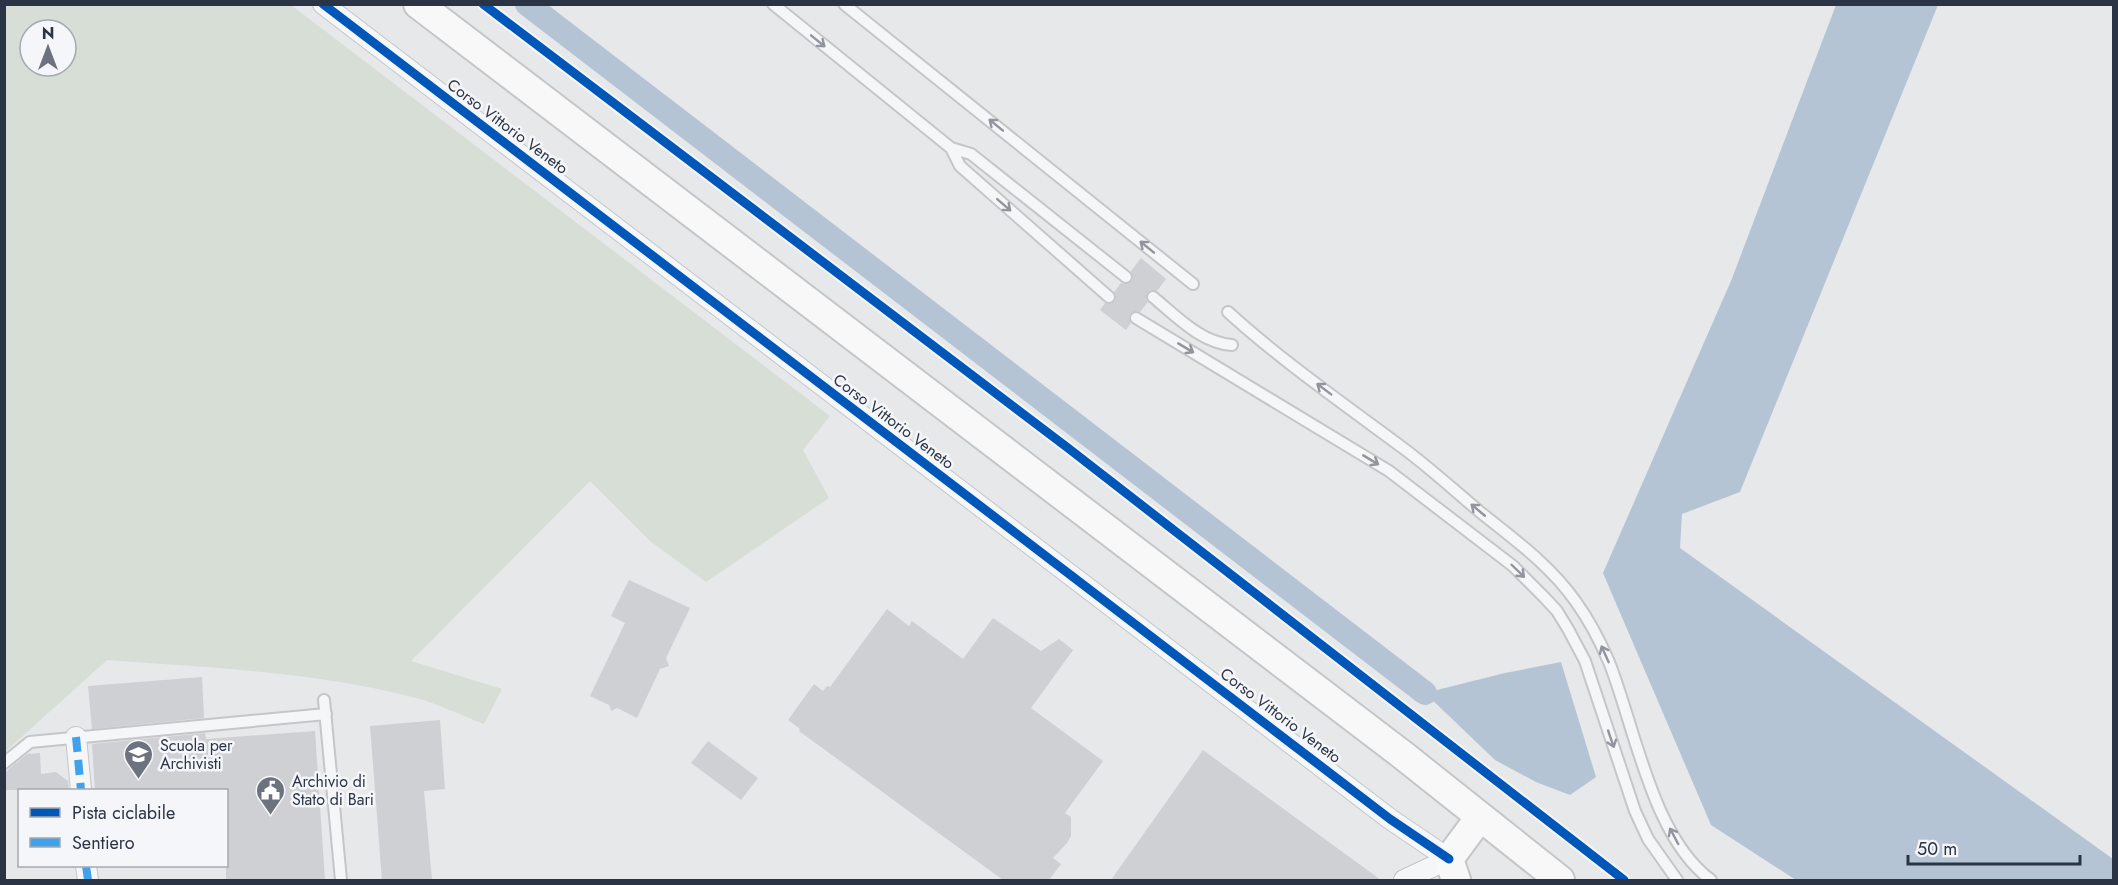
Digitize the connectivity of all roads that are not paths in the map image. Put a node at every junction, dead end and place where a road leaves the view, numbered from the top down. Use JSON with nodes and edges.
{"nodes":[{"id":1,"x":323,"y":4,"type":"edge"},
{"id":2,"x":418,"y":4,"type":"edge"},
{"id":3,"x":773,"y":4,"type":"edge"},
{"id":4,"x":844,"y":4,"type":"edge"},
{"id":5,"x":951,"y":148,"type":"junction"},
{"id":6,"x":1126,"y":277,"type":"dead end"},
{"id":7,"x":1193,"y":284,"type":"dead end"},
{"id":8,"x":1109,"y":297,"type":"dead end"},
{"id":9,"x":1153,"y":297,"type":"dead end"},
{"id":10,"x":1228,"y":312,"type":"dead end"},
{"id":11,"x":1136,"y":318,"type":"dead end"},
{"id":12,"x":1232,"y":345,"type":"dead end"},
{"id":13,"x":324,"y":700,"type":"dead end"},
{"id":14,"x":326,"y":714,"type":"junction"},
{"id":15,"x":76,"y":737,"type":"junction"},
{"id":16,"x":4,"y":762,"type":"edge"},
{"id":17,"x":81,"y":789,"type":"edge"},
{"id":18,"x":1479,"y":817,"type":"junction"},
{"id":19,"x":1453,"y":870,"type":"edge"},
{"id":20,"x":340,"y":880,"type":"edge"},
{"id":21,"x":1404,"y":880,"type":"edge"},
{"id":22,"x":1560,"y":880,"type":"edge"},
{"id":23,"x":1677,"y":880,"type":"edge"},
{"id":24,"x":1711,"y":880,"type":"edge"}],
"edges":[{"from":1,"to":19,"type":"street","name":"Corso Vittorio Veneto"},
{"from":2,"to":18,"type":"main road"},
{"from":3,"to":5,"type":"lane","one_way":true},
{"from":7,"to":4,"type":"lane","one_way":true},
{"from":5,"to":6,"type":"lane"},
{"from":5,"to":8,"type":"lane","one_way":true},
{"from":9,"to":12,"type":"lane"},
{"from":24,"to":10,"type":"lane","one_way":true},
{"from":11,"to":23,"type":"lane","one_way":true},
{"from":13,"to":14,"type":"lane"},
{"from":14,"to":15,"type":"lane"},
{"from":14,"to":20,"type":"lane"},
{"from":15,"to":16,"type":"lane"},
{"from":15,"to":17,"type":"street"},
{"from":18,"to":19,"type":"main road"},
{"from":18,"to":22,"type":"main road"},
{"from":19,"to":21,"type":"street"}]}
